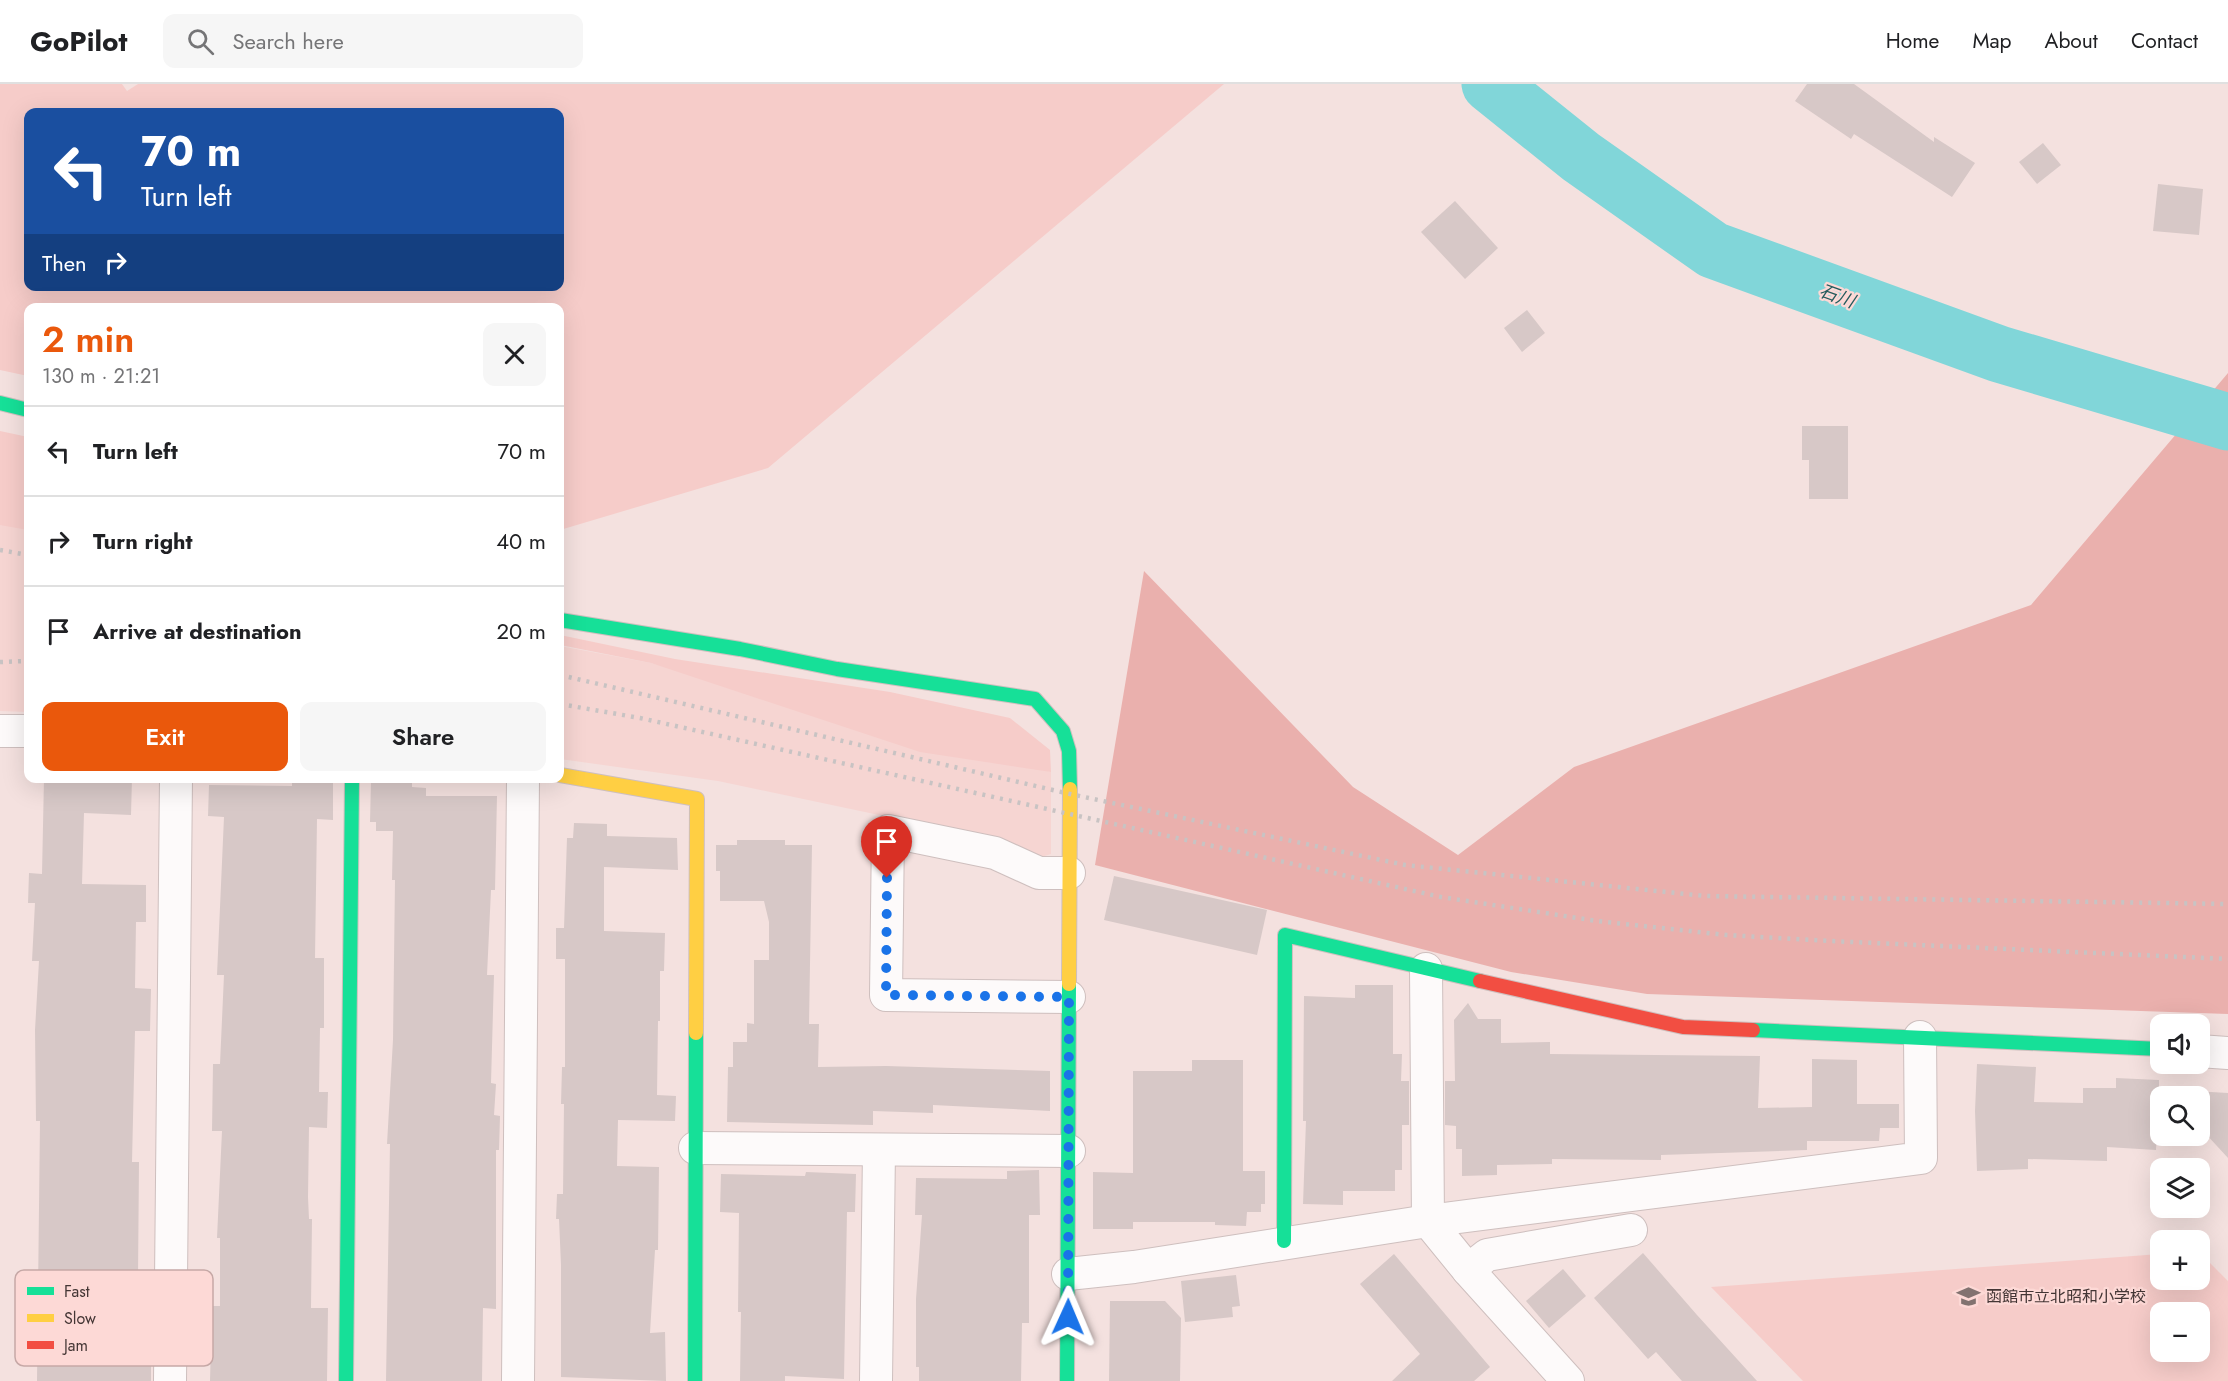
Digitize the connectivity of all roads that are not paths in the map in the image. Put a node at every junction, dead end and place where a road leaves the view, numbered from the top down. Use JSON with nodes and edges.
{"nodes":[{"id":1,"x":0,"y":403,"type":"edge"},
{"id":2,"x":24,"y":409,"type":"edge"},
{"id":3,"x":564,"y":621,"type":"edge"},
{"id":4,"x":0,"y":731,"type":"edge"},
{"id":5,"x":24,"y":731,"type":"edge"},
{"id":6,"x":564,"y":776,"type":"edge"},
{"id":7,"x":176,"y":783,"type":"edge"},
{"id":8,"x":352,"y":783,"type":"edge"},
{"id":9,"x":523,"y":783,"type":"edge"},
{"id":10,"x":1069,"y":873,"type":"junction"},
{"id":11,"x":1426,"y":969,"type":"junction"},
{"id":12,"x":1069,"y":997,"type":"junction"},
{"id":13,"x":1920,"y":1037,"type":"junction"},
{"id":14,"x":2150,"y":1048,"type":"edge"},
{"id":15,"x":2210,"y":1052,"type":"edge"},
{"id":16,"x":2228,"y":1053,"type":"edge"},
{"id":17,"x":695,"y":1148,"type":"junction"},
{"id":18,"x":879,"y":1150,"type":"junction"},
{"id":19,"x":1069,"y":1151,"type":"junction"},
{"id":20,"x":1428,"y":1221,"type":"junction"},
{"id":21,"x":1631,"y":1230,"type":"dead end"},
{"id":22,"x":1284,"y":1241,"type":"junction"},
{"id":23,"x":171,"y":1270,"type":"edge"},
{"id":24,"x":1468,"y":1270,"type":"junction"},
{"id":25,"x":1068,"y":1274,"type":"junction"},
{"id":26,"x":170,"y":1366,"type":"edge"},
{"id":27,"x":170,"y":1381,"type":"edge"},
{"id":28,"x":346,"y":1381,"type":"edge"},
{"id":29,"x":518,"y":1381,"type":"edge"},
{"id":30,"x":694,"y":1381,"type":"edge"},
{"id":31,"x":876,"y":1381,"type":"edge"},
{"id":32,"x":1067,"y":1381,"type":"edge"},
{"id":33,"x":1568,"y":1381,"type":"edge"}],
"edges":[{"from":1,"to":2,"type":"street"},
{"from":3,"to":10,"type":"street"},
{"from":4,"to":5,"type":"street"},
{"from":6,"to":17,"type":"street"},
{"from":7,"to":23,"type":"street"},
{"from":8,"to":28,"type":"street"},
{"from":9,"to":29,"type":"street"},
{"from":10,"to":12,"type":"street"},
{"from":10,"to":12,"type":"street"},
{"from":11,"to":13,"type":"street"},
{"from":11,"to":20,"type":"street"},
{"from":11,"to":22,"type":"street"},
{"from":12,"to":19,"type":"street"},
{"from":13,"to":14,"type":"street"},
{"from":13,"to":20,"type":"street"},
{"from":15,"to":16,"type":"street"},
{"from":17,"to":18,"type":"street"},
{"from":17,"to":30,"type":"street"},
{"from":18,"to":19,"type":"street"},
{"from":18,"to":31,"type":"street"},
{"from":19,"to":25,"type":"street"},
{"from":20,"to":22,"type":"street"},
{"from":20,"to":24,"type":"street"},
{"from":21,"to":24,"type":"street"},
{"from":22,"to":25,"type":"street"},
{"from":24,"to":33,"type":"street"},
{"from":25,"to":32,"type":"street"},
{"from":26,"to":27,"type":"street"}]}
